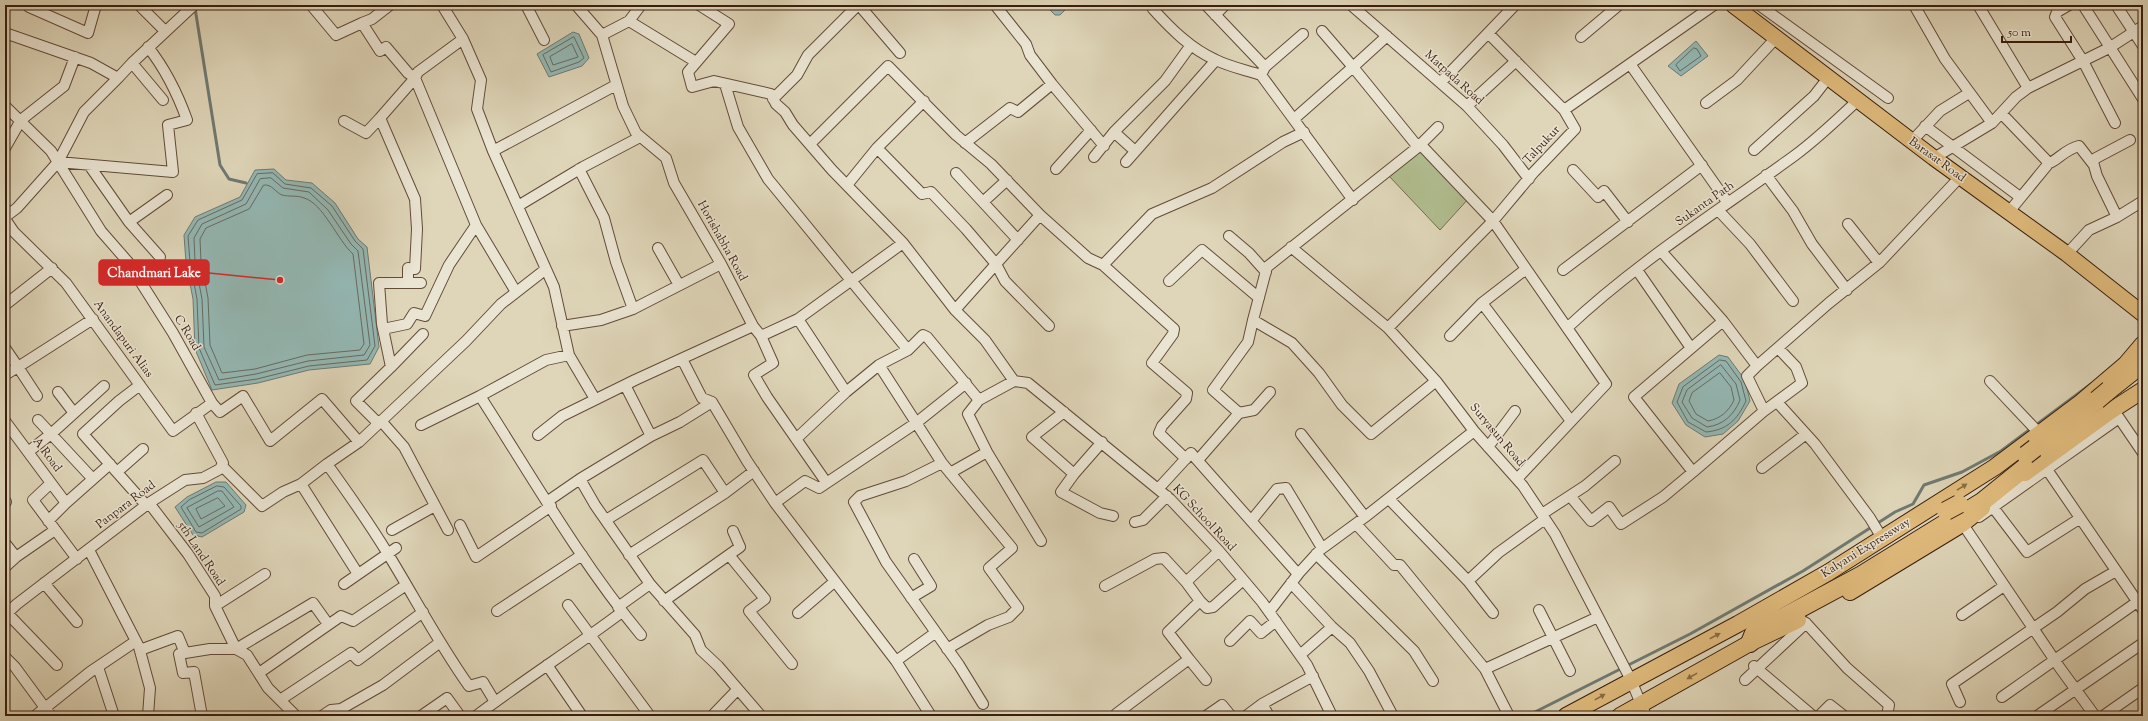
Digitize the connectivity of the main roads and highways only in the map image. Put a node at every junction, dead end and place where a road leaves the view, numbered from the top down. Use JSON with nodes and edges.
{"nodes":[{"id":1,"x":1733,"y":5,"type":"edge"},
{"id":2,"x":2143,"y":314,"type":"edge"},
{"id":3,"x":2143,"y":344,"type":"edge"},
{"id":4,"x":2143,"y":363,"type":"edge"},
{"id":5,"x":2143,"y":378,"type":"edge"},
{"id":6,"x":2143,"y":390,"type":"edge"},
{"id":7,"x":2108,"y":402,"type":"junction"},
{"id":8,"x":1957,"y":514,"type":"junction"},
{"id":9,"x":1744,"y":621,"type":"junction"},
{"id":10,"x":1750,"y":643,"type":"junction"},
{"id":11,"x":1643,"y":711,"type":"edge"},
{"id":12,"x":1566,"y":716,"type":"edge"},
{"id":13,"x":1620,"y":716,"type":"edge"}],
"edges":[{"from":1,"to":2,"type":"main road","name":"Barasat Road"},
{"from":3,"to":7,"type":"highway"},
{"from":4,"to":7,"type":"highway"},
{"from":5,"to":7,"type":"highway"},
{"from":6,"to":7,"type":"highway"},
{"from":7,"to":8,"type":"highway"},
{"from":8,"to":9,"type":"highway","name":"Kalyani Expressway"},
{"from":8,"to":9,"type":"highway"},
{"from":8,"to":10,"type":"highway"},
{"from":8,"to":10,"type":"highway"},
{"from":12,"to":9,"type":"highway","name":"Kalyani Expressway","one_way":true},
{"from":10,"to":11,"type":"highway","one_way":true},
{"from":11,"to":13,"type":"highway"}]}
